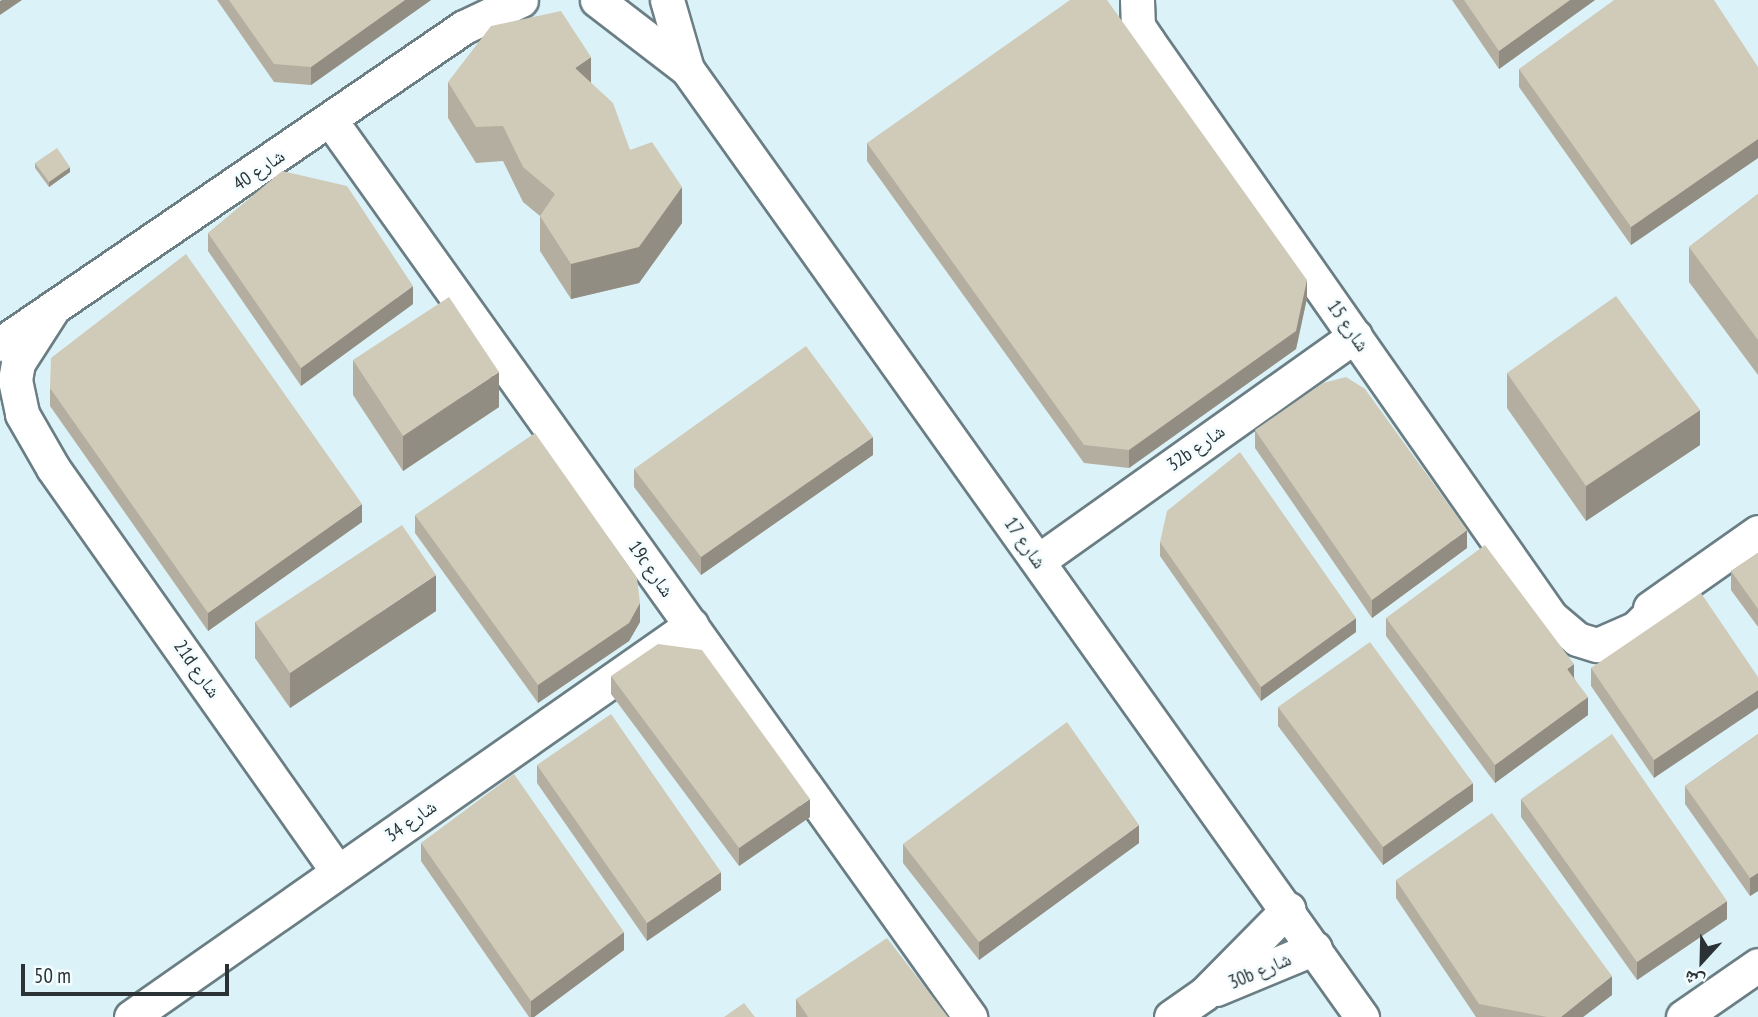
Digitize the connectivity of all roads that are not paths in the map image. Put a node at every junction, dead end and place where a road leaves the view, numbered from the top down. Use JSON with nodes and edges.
{"nodes":[{"id":1,"x":488,"y":0,"type":"edge"},
{"id":2,"x":521,"y":0,"type":"edge"},
{"id":3,"x":597,"y":0,"type":"edge"},
{"id":4,"x":667,"y":0,"type":"edge"},
{"id":5,"x":1137,"y":0,"type":"edge"},
{"id":6,"x":1154,"y":0,"type":"edge"},
{"id":7,"x":464,"y":27,"type":"junction"},
{"id":8,"x":1160,"y":57,"type":"junction"},
{"id":9,"x":687,"y":69,"type":"junction"},
{"id":10,"x":331,"y":121,"type":"junction"},
{"id":11,"x":52,"y":310,"type":"junction"},
{"id":12,"x":1355,"y":335,"type":"junction"},
{"id":13,"x":0,"y":344,"type":"edge"},
{"id":14,"x":0,"y":407,"type":"edge"},
{"id":15,"x":53,"y":468,"type":"junction"},
{"id":16,"x":1758,"y":533,"type":"edge"},
{"id":17,"x":1038,"y":561,"type":"junction"},
{"id":18,"x":691,"y":625,"type":"junction"},
{"id":19,"x":338,"y":872,"type":"junction"},
{"id":20,"x":1288,"y":909,"type":"junction"},
{"id":21,"x":1315,"y":948,"type":"junction"},
{"id":22,"x":1758,"y":965,"type":"edge"},
{"id":23,"x":1204,"y":994,"type":"junction"},
{"id":24,"x":131,"y":1017,"type":"edge"},
{"id":25,"x":970,"y":1017,"type":"edge"},
{"id":26,"x":1171,"y":1017,"type":"edge"},
{"id":27,"x":1363,"y":1017,"type":"edge"},
{"id":28,"x":1683,"y":1017,"type":"edge"}],
"edges":[{"from":1,"to":7,"type":"street","name":"شارع 40"},
{"from":2,"to":7,"type":"street","name":"شارع 40"},
{"from":3,"to":9,"type":"street","name":"شارع 17"},
{"from":4,"to":9,"type":"street","name":"شارع 17"},
{"from":5,"to":8,"type":"street","name":"شارع 15"},
{"from":6,"to":8,"type":"street","name":"شارع 15"},
{"from":7,"to":10,"type":"street","name":"شارع 40"},
{"from":8,"to":12,"type":"street","name":"شارع 15"},
{"from":9,"to":17,"type":"street","name":"شارع 17"},
{"from":10,"to":11,"type":"street","name":"شارع 40"},
{"from":10,"to":18,"type":"street","name":"19c شارع"},
{"from":11,"to":13,"type":"street"},
{"from":11,"to":15,"type":"street","name":"21d شارع"},
{"from":12,"to":16,"type":"street","name":"شارع 15"},
{"from":12,"to":17,"type":"street","name":"32b شارع"},
{"from":14,"to":15,"type":"street","name":"21d شارع"},
{"from":15,"to":19,"type":"street","name":"21d شارع"},
{"from":17,"to":20,"type":"street","name":"شارع 17"},
{"from":18,"to":19,"type":"street","name":"شارع 34"},
{"from":18,"to":25,"type":"street","name":"19c شارع"},
{"from":19,"to":24,"type":"street","name":"شارع 34"},
{"from":20,"to":21,"type":"street","name":"شارع 17"},
{"from":20,"to":23,"type":"street","name":"30b شارع"},
{"from":21,"to":23,"type":"street","name":"30b شارع"},
{"from":21,"to":27,"type":"street","name":"شارع 17"},
{"from":22,"to":28,"type":"street"},
{"from":23,"to":26,"type":"street","name":"30b شارع"}]}
